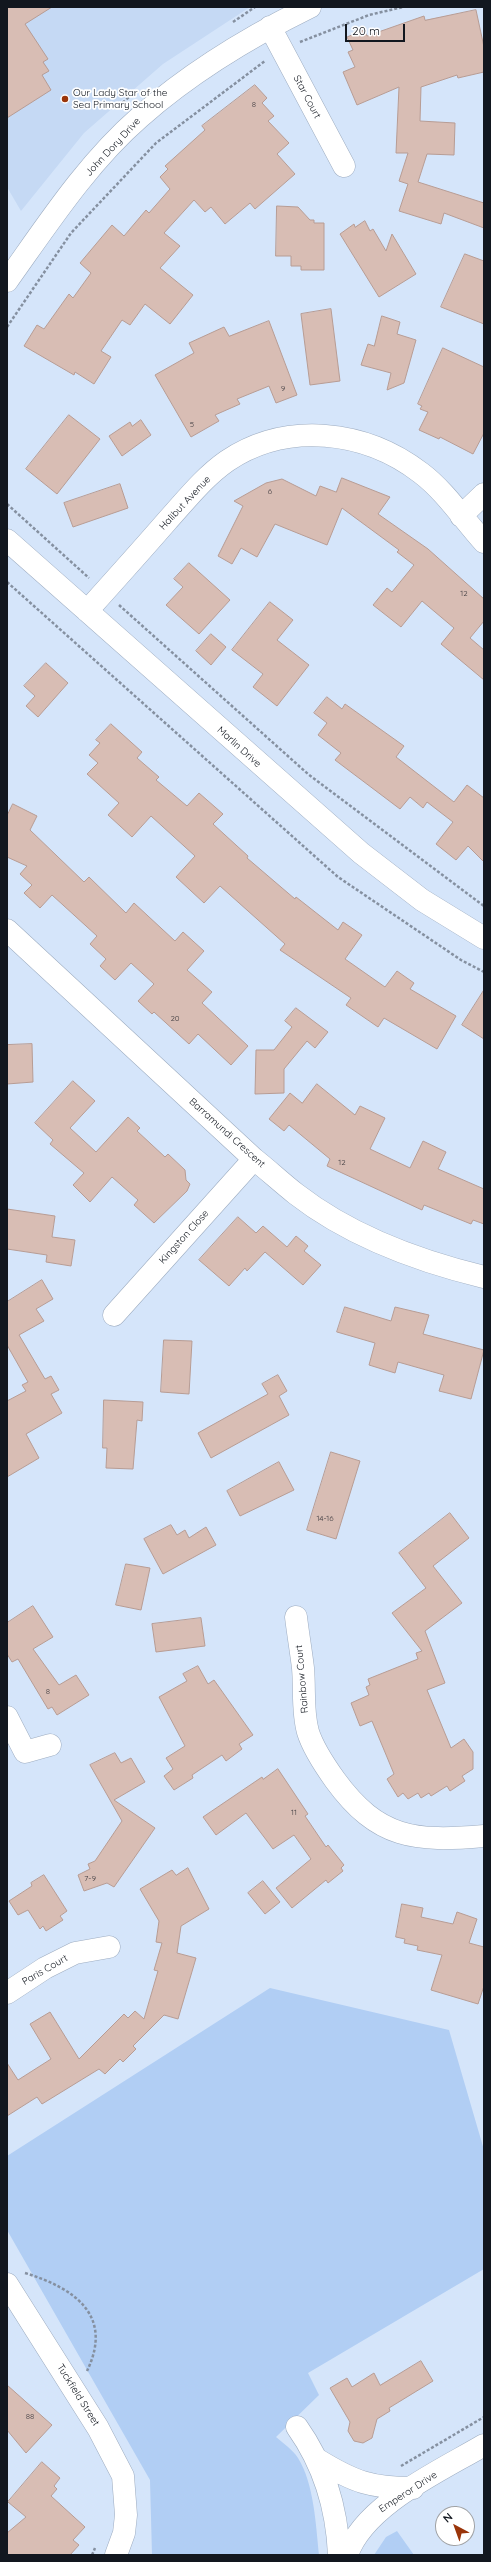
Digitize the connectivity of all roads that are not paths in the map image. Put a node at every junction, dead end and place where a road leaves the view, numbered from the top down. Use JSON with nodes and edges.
{"nodes":[{"id":1,"x":310,"y":7,"type":"edge"},
{"id":2,"x":270,"y":27,"type":"junction"},
{"id":3,"x":344,"y":166,"type":"dead end"},
{"id":4,"x":7,"y":281,"type":"edge"},
{"id":5,"x":484,"y":494,"type":"edge"},
{"id":6,"x":461,"y":516,"type":"junction"},
{"id":7,"x":7,"y":540,"type":"edge"},
{"id":8,"x":484,"y":542,"type":"edge"},
{"id":9,"x":87,"y":611,"type":"junction"},
{"id":10,"x":7,"y":930,"type":"edge"},
{"id":11,"x":484,"y":938,"type":"edge"},
{"id":12,"x":254,"y":1158,"type":"junction"},
{"id":13,"x":484,"y":1277,"type":"edge"},
{"id":14,"x":114,"y":1315,"type":"dead end"},
{"id":15,"x":296,"y":1617,"type":"dead end"},
{"id":16,"x":7,"y":1717,"type":"edge"},
{"id":17,"x":50,"y":1745,"type":"dead end"},
{"id":18,"x":484,"y":1836,"type":"edge"},
{"id":19,"x":109,"y":1947,"type":"dead end"},
{"id":20,"x":7,"y":1993,"type":"edge"},
{"id":21,"x":14,"y":2278,"type":"edge"},
{"id":22,"x":297,"y":2427,"type":"dead end"},
{"id":23,"x":484,"y":2445,"type":"edge"},
{"id":24,"x":318,"y":2460,"type":"junction"},
{"id":25,"x":413,"y":2488,"type":"junction"},
{"id":26,"x":116,"y":2555,"type":"edge"},
{"id":27,"x":339,"y":2555,"type":"edge"},
{"id":28,"x":347,"y":2555,"type":"edge"}],
"edges":[{"from":1,"to":2,"type":"street","name":"John Dory Drive"},
{"from":2,"to":3,"type":"street","name":"Star Court"},
{"from":2,"to":4,"type":"street","name":"John Dory Drive"},
{"from":5,"to":6,"type":"street"},
{"from":6,"to":8,"type":"street","name":"Halibut Avenue"},
{"from":6,"to":9,"type":"street","name":"Halibut Avenue"},
{"from":7,"to":9,"type":"street","name":"Marlin Drive"},
{"from":9,"to":11,"type":"street","name":"Marlin Drive"},
{"from":10,"to":12,"type":"street","name":"Barramundi Crescent"},
{"from":12,"to":13,"type":"street","name":"Barramundi Crescent"},
{"from":12,"to":14,"type":"street","name":"Kingston Close"},
{"from":15,"to":18,"type":"street","name":"Rainbow Court"},
{"from":16,"to":17,"type":"street"},
{"from":19,"to":20,"type":"street","name":"Paris Court"},
{"from":21,"to":26,"type":"street","name":"Tuckfield Street"},
{"from":22,"to":24,"type":"street"},
{"from":23,"to":25,"type":"street","name":"Emperor Drive"},
{"from":24,"to":25,"type":"street"},
{"from":24,"to":27,"type":"street"},
{"from":25,"to":28,"type":"street","name":"Emperor Drive"}]}
